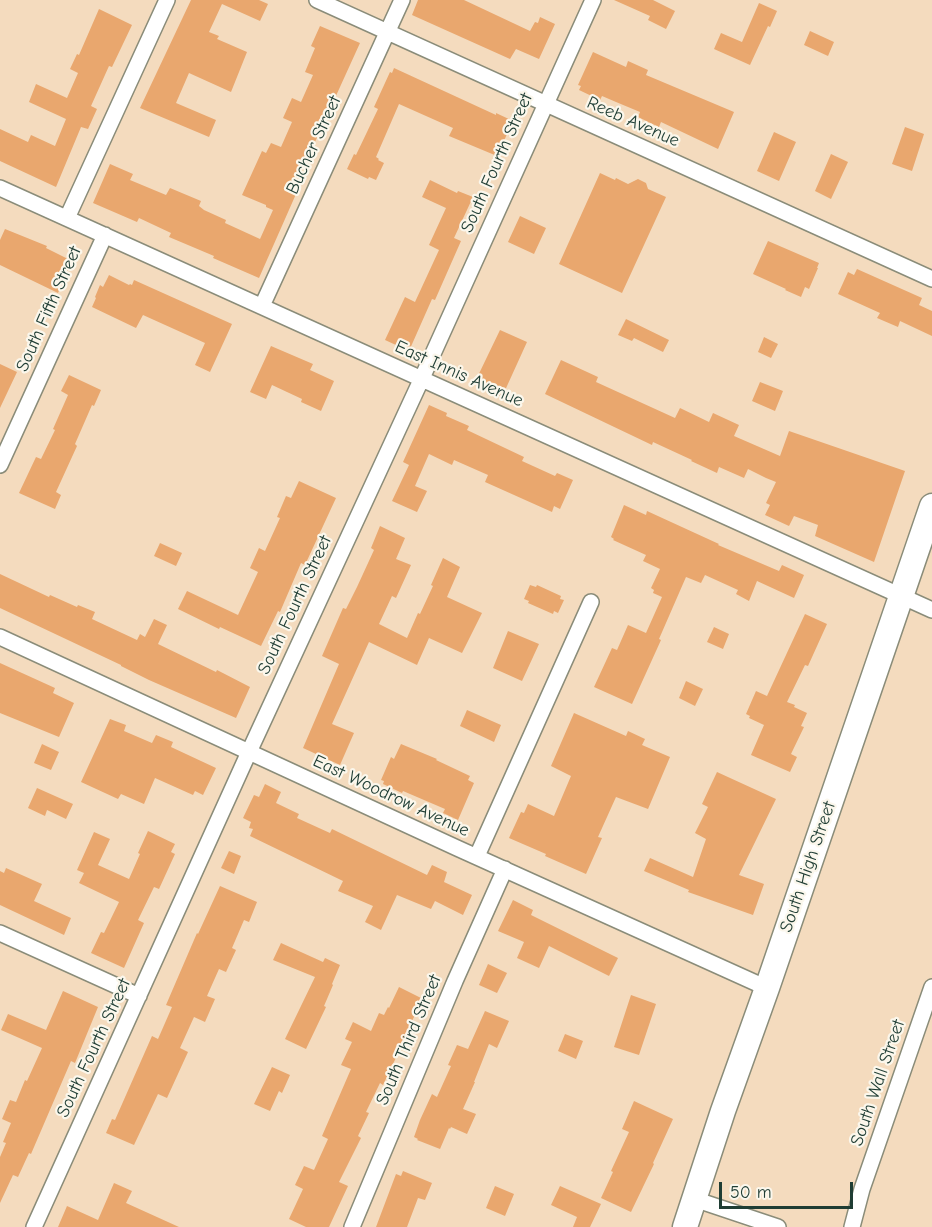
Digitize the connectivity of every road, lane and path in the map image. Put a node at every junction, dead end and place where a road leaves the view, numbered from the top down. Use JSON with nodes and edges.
{"nodes":[{"id":1,"x":167,"y":0,"type":"edge"},
{"id":2,"x":317,"y":0,"type":"edge"},
{"id":3,"x":402,"y":0,"type":"edge"},
{"id":4,"x":593,"y":0,"type":"edge"},
{"id":5,"x":387,"y":32,"type":"junction"},
{"id":6,"x":546,"y":104,"type":"junction"},
{"id":7,"x":0,"y":188,"type":"edge"},
{"id":8,"x":67,"y":218,"type":"junction"},
{"id":9,"x":105,"y":235,"type":"junction"},
{"id":10,"x":932,"y":279,"type":"edge"},
{"id":11,"x":256,"y":304,"type":"junction"},
{"id":12,"x":422,"y":378,"type":"junction"},
{"id":13,"x":0,"y":465,"type":"edge"},
{"id":14,"x":932,"y":506,"type":"edge"},
{"id":15,"x":901,"y":596,"type":"junction"},
{"id":16,"x":591,"y":602,"type":"dead end"},
{"id":17,"x":932,"y":609,"type":"edge"},
{"id":18,"x":0,"y":637,"type":"edge"},
{"id":19,"x":249,"y":752,"type":"junction"},
{"id":20,"x":477,"y":856,"type":"junction"},
{"id":21,"x":505,"y":869,"type":"junction"},
{"id":22,"x":0,"y":933,"type":"edge"},
{"id":23,"x":932,"y":987,"type":"edge"},
{"id":24,"x":767,"y":988,"type":"junction"},
{"id":25,"x":139,"y":996,"type":"junction"},
{"id":26,"x":694,"y":1199,"type":"junction"},
{"id":27,"x":34,"y":1227,"type":"edge"},
{"id":28,"x":352,"y":1227,"type":"edge"},
{"id":29,"x":685,"y":1227,"type":"edge"},
{"id":30,"x":778,"y":1227,"type":"edge"},
{"id":31,"x":852,"y":1227,"type":"edge"}],
"edges":[{"from":1,"to":8,"type":"street","name":"South Fifth Street"},
{"from":2,"to":5,"type":"street","name":"Reeb Avenue"},
{"from":3,"to":5,"type":"street","name":"Bucher Street"},
{"from":4,"to":6,"type":"street","name":"South Fourth Street"},
{"from":5,"to":6,"type":"street","name":"Reeb Avenue"},
{"from":5,"to":11,"type":"street","name":"Bucher Street"},
{"from":6,"to":10,"type":"street","name":"Reeb Avenue"},
{"from":6,"to":12,"type":"street","name":"South Fourth Street"},
{"from":7,"to":8,"type":"street","name":"East Innis Avenue"},
{"from":8,"to":9,"type":"street","name":"East Innis Avenue"},
{"from":9,"to":11,"type":"street","name":"East Innis Avenue"},
{"from":9,"to":13,"type":"street","name":"South Fifth Street"},
{"from":11,"to":12,"type":"street","name":"East Innis Avenue"},
{"from":12,"to":15,"type":"street","name":"East Innis Avenue"},
{"from":12,"to":19,"type":"street","name":"South Fourth Street"},
{"from":14,"to":15,"type":"main road","name":"South High Street"},
{"from":15,"to":17,"type":"street","name":"East Innis Avenue"},
{"from":15,"to":24,"type":"main road","name":"South High Street"},
{"from":16,"to":20,"type":"street"},
{"from":18,"to":19,"type":"street","name":"East Woodrow Avenue"},
{"from":19,"to":20,"type":"street","name":"East Woodrow Avenue"},
{"from":19,"to":25,"type":"street","name":"South Fourth Street"},
{"from":20,"to":21,"type":"street","name":"East Woodrow Avenue"},
{"from":21,"to":24,"type":"street","name":"East Woodrow Avenue"},
{"from":21,"to":28,"type":"street","name":"South Third Street"},
{"from":22,"to":25,"type":"street"},
{"from":23,"to":31,"type":"street","name":"South Wall Street"},
{"from":24,"to":26,"type":"main road","name":"South High Street"},
{"from":25,"to":27,"type":"street","name":"South Fourth Street"},
{"from":26,"to":29,"type":"main road","name":"South High Street"},
{"from":26,"to":30,"type":"street"}]}
